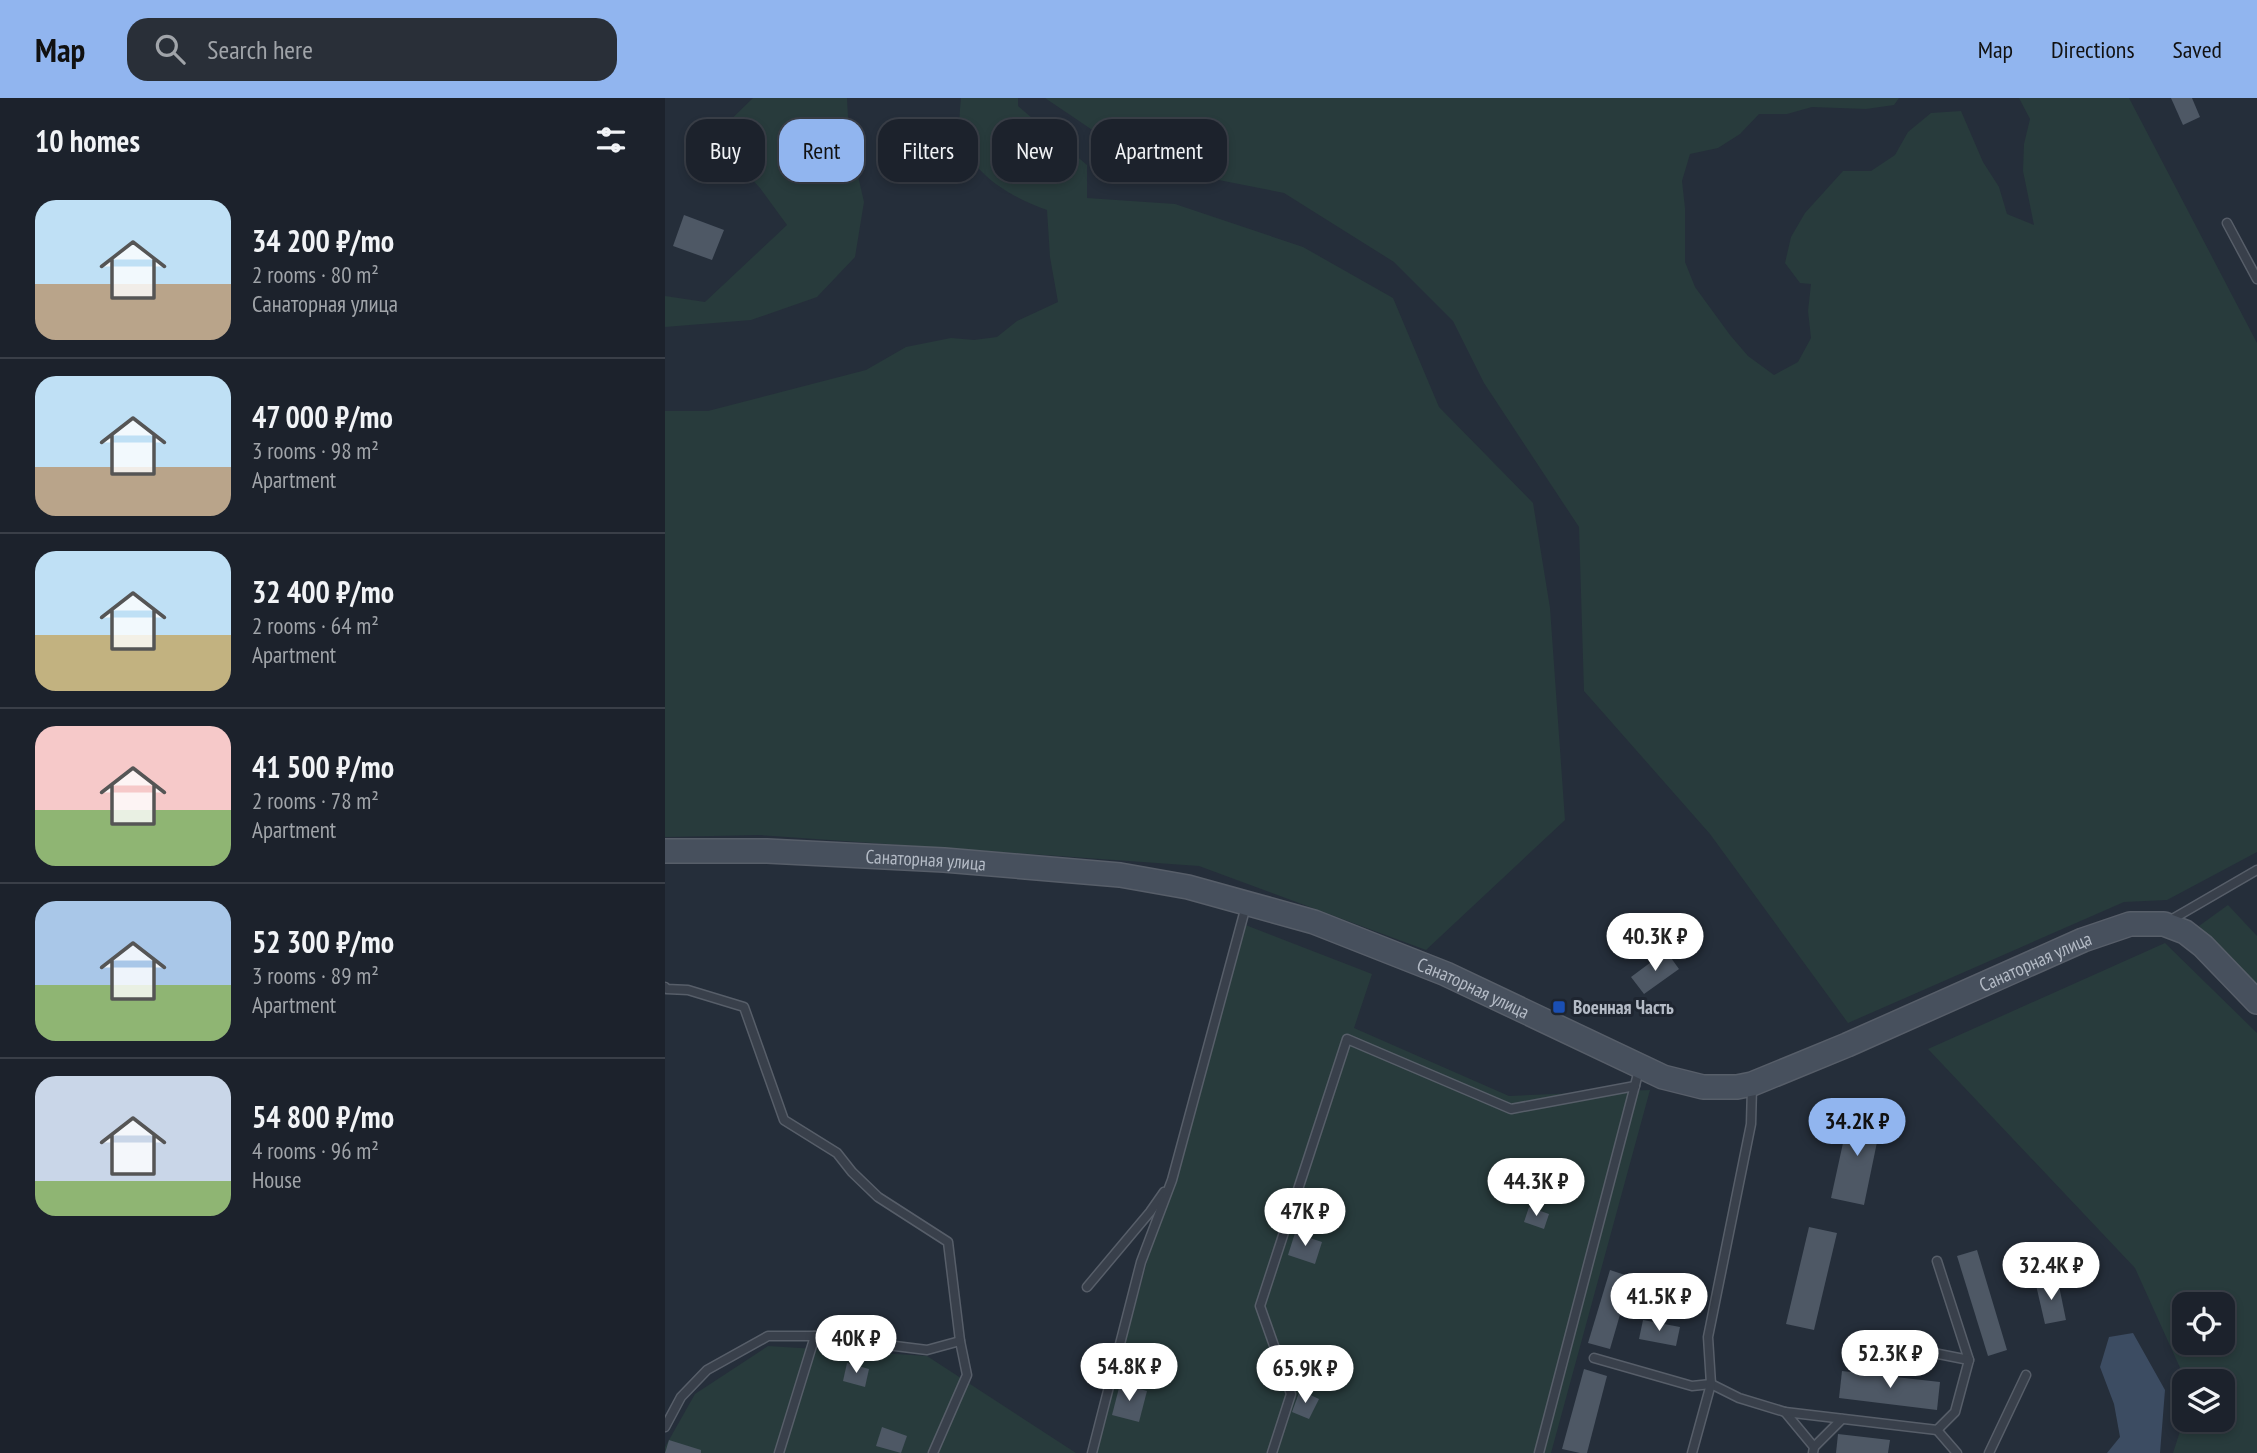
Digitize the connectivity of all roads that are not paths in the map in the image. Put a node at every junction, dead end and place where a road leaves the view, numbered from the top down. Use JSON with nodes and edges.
{"nodes":[{"id":1,"x":2227,"y":223,"type":"dead end"},
{"id":2,"x":2257,"y":279,"type":"edge"},
{"id":3,"x":665,"y":851,"type":"edge"},
{"id":4,"x":2257,"y":870,"type":"edge"},
{"id":5,"x":1247,"y":903,"type":"junction"},
{"id":6,"x":2164,"y":924,"type":"junction"},
{"id":7,"x":665,"y":986,"type":"edge"},
{"id":8,"x":2257,"y":1002,"type":"edge"},
{"id":9,"x":1638,"y":1077,"type":"junction"},
{"id":10,"x":1752,"y":1084,"type":"junction"},
{"id":11,"x":1171,"y":1180,"type":"junction"},
{"id":12,"x":1937,"y":1261,"type":"dead end"},
{"id":13,"x":1087,"y":1287,"type":"dead end"},
{"id":14,"x":815,"y":1336,"type":"junction"},
{"id":15,"x":960,"y":1341,"type":"junction"},
{"id":16,"x":1888,"y":1344,"type":"dead end"},
{"id":17,"x":1594,"y":1358,"type":"dead end"},
{"id":18,"x":1969,"y":1360,"type":"junction"},
{"id":19,"x":2026,"y":1376,"type":"dead end"},
{"id":20,"x":1711,"y":1384,"type":"junction"},
{"id":21,"x":1785,"y":1412,"type":"junction"},
{"id":22,"x":1842,"y":1419,"type":"junction"},
{"id":23,"x":665,"y":1427,"type":"edge"},
{"id":24,"x":1937,"y":1430,"type":"junction"},
{"id":25,"x":1813,"y":1450,"type":"edge"},
{"id":26,"x":779,"y":1453,"type":"edge"},
{"id":27,"x":933,"y":1453,"type":"edge"},
{"id":28,"x":1092,"y":1453,"type":"edge"},
{"id":29,"x":1272,"y":1453,"type":"edge"},
{"id":30,"x":1539,"y":1453,"type":"edge"},
{"id":31,"x":1692,"y":1453,"type":"edge"},
{"id":32,"x":1957,"y":1453,"type":"edge"},
{"id":33,"x":1989,"y":1453,"type":"edge"}],
"edges":[{"from":1,"to":2,"type":"lane"},
{"from":3,"to":5,"type":"street","name":"Санаторная улица"},
{"from":4,"to":6,"type":"lane"},
{"from":5,"to":9,"type":"street","name":"Санаторная улица"},
{"from":5,"to":11,"type":"lane"},
{"from":6,"to":8,"type":"street","name":"Санаторная улица"},
{"from":6,"to":10,"type":"street","name":"Санаторная улица"},
{"from":7,"to":15,"type":"lane"},
{"from":9,"to":10,"type":"street","name":"Санаторная улица"},
{"from":9,"to":29,"type":"lane"},
{"from":9,"to":30,"type":"lane"},
{"from":10,"to":20,"type":"lane"},
{"from":11,"to":13,"type":"lane"},
{"from":11,"to":28,"type":"lane"},
{"from":12,"to":18,"type":"lane"},
{"from":14,"to":15,"type":"lane"},
{"from":14,"to":23,"type":"lane"},
{"from":14,"to":26,"type":"lane"},
{"from":15,"to":27,"type":"lane"},
{"from":16,"to":18,"type":"lane"},
{"from":17,"to":20,"type":"lane"},
{"from":18,"to":24,"type":"lane"},
{"from":19,"to":33,"type":"lane"},
{"from":20,"to":21,"type":"lane"},
{"from":20,"to":31,"type":"lane"},
{"from":21,"to":22,"type":"lane"},
{"from":21,"to":25,"type":"lane"},
{"from":22,"to":24,"type":"lane"},
{"from":22,"to":25,"type":"lane"},
{"from":24,"to":32,"type":"lane"}]}
